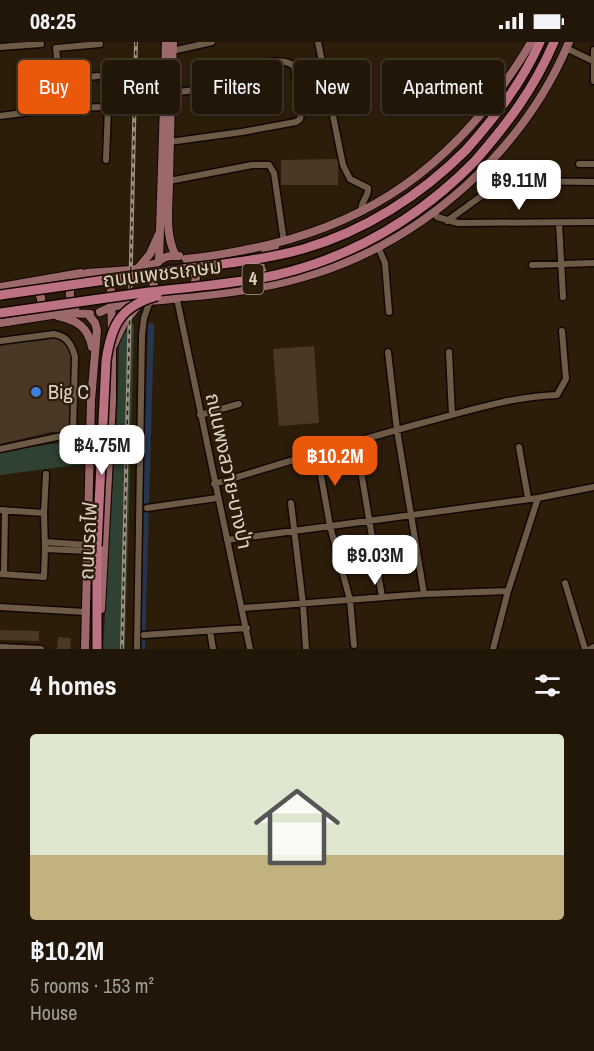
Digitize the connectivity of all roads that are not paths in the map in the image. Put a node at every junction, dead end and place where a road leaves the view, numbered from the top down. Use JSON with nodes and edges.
{"nodes":[{"id":1,"x":166,"y":42,"type":"edge"},
{"id":2,"x":212,"y":42,"type":"edge"},
{"id":3,"x":318,"y":42,"type":"edge"},
{"id":4,"x":531,"y":42,"type":"edge"},
{"id":5,"x":540,"y":42,"type":"edge"},
{"id":6,"x":554,"y":42,"type":"edge"},
{"id":7,"x":41,"y":44,"type":"dead end"},
{"id":8,"x":100,"y":44,"type":"dead end"},
{"id":9,"x":565,"y":44,"type":"edge"},
{"id":10,"x":172,"y":46,"type":"edge"},
{"id":11,"x":0,"y":47,"type":"edge"},
{"id":12,"x":594,"y":50,"type":"edge"},
{"id":13,"x":57,"y":60,"type":"edge"},
{"id":14,"x":322,"y":60,"type":"edge"},
{"id":15,"x":593,"y":61,"type":"edge"},
{"id":16,"x":98,"y":76,"type":"dead end"},
{"id":17,"x":90,"y":77,"type":"edge"},
{"id":18,"x":594,"y":81,"type":"edge"},
{"id":19,"x":534,"y":85,"type":"junction"},
{"id":20,"x":90,"y":107,"type":"edge"},
{"id":21,"x":18,"y":114,"type":"edge"},
{"id":22,"x":170,"y":114,"type":"edge"},
{"id":23,"x":301,"y":114,"type":"edge"},
{"id":24,"x":332,"y":114,"type":"edge"},
{"id":25,"x":0,"y":116,"type":"edge"},
{"id":26,"x":169,"y":142,"type":"junction"},
{"id":27,"x":106,"y":160,"type":"dead end"},
{"id":28,"x":579,"y":164,"type":"dead end"},
{"id":29,"x":594,"y":164,"type":"edge"},
{"id":30,"x":475,"y":176,"type":"junction"},
{"id":31,"x":169,"y":181,"type":"junction"},
{"id":32,"x":502,"y":181,"type":"junction"},
{"id":33,"x":594,"y":182,"type":"edge"},
{"id":34,"x":362,"y":212,"type":"junction"},
{"id":35,"x":435,"y":212,"type":"junction"},
{"id":36,"x":447,"y":221,"type":"junction"},
{"id":37,"x":559,"y":222,"type":"junction"},
{"id":38,"x":594,"y":222,"type":"edge"},
{"id":39,"x":160,"y":231,"type":"junction"},
{"id":40,"x":301,"y":237,"type":"junction"},
{"id":41,"x":284,"y":242,"type":"junction"},
{"id":42,"x":378,"y":247,"type":"junction"},
{"id":43,"x":176,"y":256,"type":"junction"},
{"id":44,"x":186,"y":259,"type":"junction"},
{"id":45,"x":158,"y":262,"type":"junction"},
{"id":46,"x":594,"y":263,"type":"edge"},
{"id":47,"x":561,"y":264,"type":"junction"},
{"id":48,"x":532,"y":265,"type":"dead end"},
{"id":49,"x":138,"y":268,"type":"junction"},
{"id":50,"x":90,"y":273,"type":"junction"},
{"id":51,"x":315,"y":274,"type":"junction"},
{"id":52,"x":248,"y":280,"type":"junction"},
{"id":53,"x":3,"y":287,"type":"edge"},
{"id":54,"x":111,"y":290,"type":"junction"},
{"id":55,"x":0,"y":295,"type":"edge"},
{"id":56,"x":563,"y":297,"type":"dead end"},
{"id":57,"x":177,"y":298,"type":"junction"},
{"id":58,"x":147,"y":301,"type":"junction"},
{"id":59,"x":111,"y":307,"type":"junction"},
{"id":60,"x":100,"y":312,"type":"junction"},
{"id":61,"x":388,"y":312,"type":"dead end"},
{"id":62,"x":0,"y":313,"type":"edge"},
{"id":63,"x":86,"y":314,"type":"junction"},
{"id":64,"x":53,"y":315,"type":"junction"},
{"id":65,"x":15,"y":321,"type":"junction"},
{"id":66,"x":0,"y":323,"type":"edge"},
{"id":67,"x":562,"y":331,"type":"dead end"},
{"id":68,"x":0,"y":341,"type":"edge"},
{"id":69,"x":112,"y":348,"type":"junction"},
{"id":70,"x":388,"y":351,"type":"dead end"},
{"id":71,"x":449,"y":351,"type":"dead end"},
{"id":72,"x":94,"y":361,"type":"junction"},
{"id":73,"x":91,"y":400,"type":"junction"},
{"id":74,"x":112,"y":401,"type":"junction"},
{"id":75,"x":239,"y":404,"type":"dead end"},
{"id":76,"x":200,"y":415,"type":"junction"},
{"id":77,"x":452,"y":415,"type":"junction"},
{"id":78,"x":90,"y":430,"type":"junction"},
{"id":79,"x":397,"y":430,"type":"junction"},
{"id":80,"x":73,"y":433,"type":"junction"},
{"id":81,"x":356,"y":441,"type":"junction"},
{"id":82,"x":519,"y":447,"type":"dead end"},
{"id":83,"x":0,"y":448,"type":"edge"},
{"id":84,"x":317,"y":453,"type":"junction"},
{"id":85,"x":46,"y":474,"type":"dead end"},
{"id":86,"x":214,"y":484,"type":"junction"},
{"id":87,"x":594,"y":487,"type":"edge"},
{"id":88,"x":218,"y":498,"type":"junction"},
{"id":89,"x":528,"y":498,"type":"junction"},
{"id":90,"x":538,"y":498,"type":"junction"},
{"id":91,"x":291,"y":503,"type":"dead end"},
{"id":92,"x":147,"y":508,"type":"dead end"},
{"id":93,"x":3,"y":510,"type":"edge"},
{"id":94,"x":44,"y":513,"type":"junction"},
{"id":95,"x":411,"y":515,"type":"junction"},
{"id":96,"x":369,"y":520,"type":"junction"},
{"id":97,"x":330,"y":526,"type":"junction"},
{"id":98,"x":293,"y":531,"type":"junction"},
{"id":99,"x":227,"y":540,"type":"junction"},
{"id":100,"x":45,"y":545,"type":"junction"},
{"id":101,"x":91,"y":547,"type":"junction"},
{"id":102,"x":2,"y":574,"type":"edge"},
{"id":103,"x":565,"y":583,"type":"dead end"},
{"id":104,"x":508,"y":591,"type":"junction"},
{"id":105,"x":423,"y":594,"type":"junction"},
{"id":106,"x":382,"y":597,"type":"junction"},
{"id":107,"x":350,"y":600,"type":"junction"},
{"id":108,"x":303,"y":604,"type":"junction"},
{"id":109,"x":0,"y":607,"type":"edge"},
{"id":110,"x":243,"y":608,"type":"junction"},
{"id":111,"x":86,"y":612,"type":"junction"},
{"id":112,"x":247,"y":628,"type":"junction"},
{"id":113,"x":210,"y":631,"type":"junction"},
{"id":114,"x":144,"y":635,"type":"dead end"},
{"id":115,"x":354,"y":645,"type":"dead end"},
{"id":116,"x":0,"y":646,"type":"edge"},
{"id":117,"x":594,"y":647,"type":"edge"},
{"id":118,"x":41,"y":649,"type":"edge"},
{"id":119,"x":85,"y":649,"type":"edge"},
{"id":120,"x":98,"y":649,"type":"edge"},
{"id":121,"x":137,"y":649,"type":"edge"},
{"id":122,"x":213,"y":649,"type":"edge"},
{"id":123,"x":250,"y":649,"type":"edge"},
{"id":124,"x":306,"y":649,"type":"edge"},
{"id":125,"x":493,"y":649,"type":"edge"},
{"id":126,"x":585,"y":649,"type":"edge"},
{"id":127,"x":590,"y":649,"type":"edge"}],
"edges":[{"from":1,"to":39,"type":"main road"},
{"from":2,"to":10,"type":"street"},
{"from":3,"to":14,"type":"street"},
{"from":4,"to":34,"type":"main road","number":"4"},
{"from":5,"to":55,"type":"highway","name":"ถนนเพชรเกษม","number":"4","bridge":true},
{"from":6,"to":19,"type":"highway","name":"ถนนเพชรเกษม","number":"4"},
{"from":7,"to":11,"type":"street"},
{"from":8,"to":13,"type":"street"},
{"from":9,"to":15,"type":"street"},
{"from":9,"to":19,"type":"highway"},
{"from":9,"to":30,"type":"main road","number":"4"},
{"from":12,"to":15,"type":"street"},
{"from":15,"to":18,"type":"street"},
{"from":16,"to":17,"type":"street"},
{"from":19,"to":52,"type":"highway","name":"ถนนเพชรเกษม","number":"4","bridge":true},
{"from":20,"to":27,"type":"street"},
{"from":21,"to":25,"type":"street"},
{"from":22,"to":26,"type":"main road"},
{"from":23,"to":26,"type":"street"},
{"from":24,"to":34,"type":"street"},
{"from":26,"to":31,"type":"main road"},
{"from":28,"to":29,"type":"street"},
{"from":30,"to":32,"type":"street"},
{"from":30,"to":35,"type":"main road","number":"4"},
{"from":31,"to":41,"type":"street"},
{"from":31,"to":43,"type":"main road"},
{"from":32,"to":33,"type":"street"},
{"from":32,"to":36,"type":"street"},
{"from":34,"to":40,"type":"main road","number":"4"},
{"from":35,"to":36,"type":"street"},
{"from":35,"to":42,"type":"main road","number":"4"},
{"from":36,"to":37,"type":"street"},
{"from":37,"to":38,"type":"street"},
{"from":37,"to":47,"type":"street"},
{"from":39,"to":45,"type":"main road"},
{"from":39,"to":49,"type":"main road"},
{"from":40,"to":41,"type":"main road","number":"4"},
{"from":40,"to":51,"type":"main road"},
{"from":41,"to":44,"type":"main road","number":"4"},
{"from":42,"to":51,"type":"main road","number":"4"},
{"from":42,"to":61,"type":"street"},
{"from":43,"to":44,"type":"main road"},
{"from":43,"to":45,"type":"main road"},
{"from":44,"to":57,"type":"main road"},
{"from":45,"to":49,"type":"main road","name":"ถนนเพชรเกษม"},
{"from":45,"to":57,"type":"main road"},
{"from":46,"to":47,"type":"street"},
{"from":47,"to":48,"type":"street"},
{"from":47,"to":56,"type":"street"},
{"from":49,"to":50,"type":"main road","name":"ถนนเพชรเกษม"},
{"from":50,"to":53,"type":"main road","name":"ถนนเพชรเกษม"},
{"from":50,"to":54,"type":"main road"},
{"from":50,"to":63,"type":"main road"},
{"from":51,"to":57,"type":"main road","number":"4"},
{"from":52,"to":62,"type":"highway","name":"ถนนเพชรเกษม","number":"4","bridge":true},
{"from":52,"to":101,"type":"highway","bridge":true},
{"from":53,"to":65,"type":"main road"},
{"from":54,"to":59,"type":"main road","name":"ถนนรถไฟ"},
{"from":54,"to":60,"type":"main road"},
{"from":57,"to":58,"type":"main road","name":"ถนนเพชรเกษม","number":"4"},
{"from":57,"to":76,"type":"street","name":"ถนนพงสวาย-บางป่า"},
{"from":58,"to":59,"type":"main road","name":"ถนนเพชรเกษม","number":"4"},
{"from":58,"to":69,"type":"main road"},
{"from":58,"to":121,"type":"street"},
{"from":59,"to":60,"type":"main road","name":"ถนนเพชรเกษม","number":"4"},
{"from":59,"to":69,"type":"main road","name":"ถนนรถไฟ"},
{"from":60,"to":63,"type":"main road"},
{"from":63,"to":64,"type":"main road"},
{"from":63,"to":72,"type":"main road","name":"ถนนรถไฟ"},
{"from":64,"to":65,"type":"main road"},
{"from":64,"to":72,"type":"main road"},
{"from":65,"to":66,"type":"main road"},
{"from":67,"to":77,"type":"street"},
{"from":68,"to":80,"type":"street"},
{"from":69,"to":74,"type":"main road","name":"ถนนรถไฟ"},
{"from":70,"to":79,"type":"street"},
{"from":71,"to":77,"type":"street"},
{"from":72,"to":73,"type":"main road","name":"ถนนรถไฟ"},
{"from":73,"to":74,"type":"main road"},
{"from":73,"to":78,"type":"main road","name":"ถนนรถไฟ"},
{"from":74,"to":120,"type":"main road","name":"ถนนรถไฟ"},
{"from":75,"to":76,"type":"street"},
{"from":76,"to":86,"type":"street","name":"ถนนพงสวาย-บางป่า"},
{"from":77,"to":79,"type":"street"},
{"from":78,"to":80,"type":"street"},
{"from":78,"to":101,"type":"main road","name":"ถนนรถไฟ"},
{"from":79,"to":81,"type":"street"},
{"from":79,"to":95,"type":"street"},
{"from":80,"to":83,"type":"street"},
{"from":81,"to":84,"type":"street"},
{"from":81,"to":96,"type":"street"},
{"from":82,"to":89,"type":"street"},
{"from":84,"to":86,"type":"street"},
{"from":84,"to":97,"type":"street"},
{"from":85,"to":94,"type":"street"},
{"from":86,"to":88,"type":"street","name":"ถนนพงสวาย-บางป่า"},
{"from":87,"to":90,"type":"street"},
{"from":88,"to":92,"type":"street"},
{"from":88,"to":99,"type":"street","name":"ถนนพงสวาย-บางป่า"},
{"from":89,"to":90,"type":"street"},
{"from":89,"to":95,"type":"street"},
{"from":90,"to":104,"type":"street"},
{"from":91,"to":98,"type":"street"},
{"from":93,"to":94,"type":"street"},
{"from":93,"to":102,"type":"street"},
{"from":94,"to":100,"type":"street"},
{"from":95,"to":96,"type":"street"},
{"from":95,"to":105,"type":"street"},
{"from":96,"to":97,"type":"street"},
{"from":96,"to":106,"type":"street"},
{"from":97,"to":98,"type":"street"},
{"from":97,"to":107,"type":"street"},
{"from":98,"to":99,"type":"street"},
{"from":98,"to":108,"type":"street"},
{"from":99,"to":110,"type":"street","name":"ถนนพงสวาย-บางป่า"},
{"from":100,"to":101,"type":"street"},
{"from":100,"to":102,"type":"street"},
{"from":101,"to":111,"type":"main road","name":"ถนนรถไฟ"},
{"from":101,"to":120,"type":"highway"},
{"from":103,"to":126,"type":"street"},
{"from":104,"to":105,"type":"street"},
{"from":104,"to":125,"type":"street"},
{"from":105,"to":106,"type":"street"},
{"from":106,"to":107,"type":"street"},
{"from":107,"to":108,"type":"street"},
{"from":107,"to":115,"type":"street"},
{"from":108,"to":110,"type":"street"},
{"from":108,"to":124,"type":"street"},
{"from":109,"to":111,"type":"street"},
{"from":110,"to":112,"type":"street","name":"ถนนพงสวาย-บางป่า"},
{"from":111,"to":119,"type":"main road","name":"ถนนรถไฟ"},
{"from":112,"to":113,"type":"street"},
{"from":112,"to":123,"type":"street","name":"ถนนพงสวาย-บางป่า"},
{"from":113,"to":114,"type":"street"},
{"from":113,"to":122,"type":"street"},
{"from":116,"to":118,"type":"street"},
{"from":117,"to":127,"type":"street"}]}
